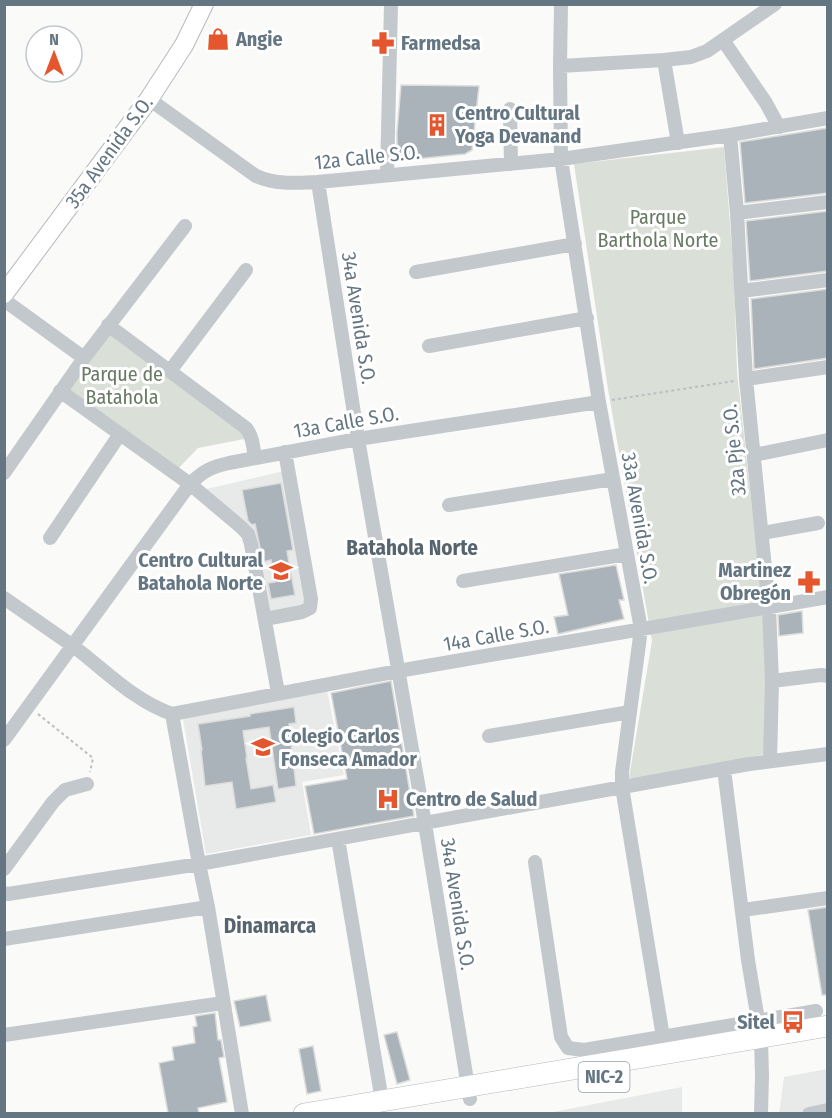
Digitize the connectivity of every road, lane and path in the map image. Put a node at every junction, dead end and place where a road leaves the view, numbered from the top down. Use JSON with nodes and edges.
{"nodes":[{"id":1,"x":204,"y":4,"type":"edge"},
{"id":2,"x":391,"y":4,"type":"edge"},
{"id":3,"x":561,"y":4,"type":"edge"},
{"id":4,"x":775,"y":4,"type":"edge"},
{"id":5,"x":723,"y":40,"type":"junction"},
{"id":6,"x":663,"y":60,"type":"junction"},
{"id":7,"x":560,"y":66,"type":"junction"},
{"id":8,"x":149,"y":99,"type":"junction"},
{"id":9,"x":510,"y":109,"type":"dead end"},
{"id":10,"x":828,"y":118,"type":"edge"},
{"id":11,"x":780,"y":127,"type":"junction"},
{"id":12,"x":730,"y":135,"type":"junction"},
{"id":13,"x":678,"y":143,"type":"junction"},
{"id":14,"x":561,"y":159,"type":"junction"},
{"id":15,"x":511,"y":164,"type":"junction"},
{"id":16,"x":387,"y":175,"type":"junction"},
{"id":17,"x":318,"y":182,"type":"junction"},
{"id":18,"x":828,"y":202,"type":"edge"},
{"id":19,"x":738,"y":213,"type":"junction"},
{"id":20,"x":185,"y":226,"type":"dead end"},
{"id":21,"x":575,"y":244,"type":"junction"},
{"id":22,"x":246,"y":270,"type":"dead end"},
{"id":23,"x":417,"y":272,"type":"dead end"},
{"id":24,"x":828,"y":280,"type":"edge"},
{"id":25,"x":741,"y":291,"type":"junction"},
{"id":26,"x":4,"y":294,"type":"edge"},
{"id":27,"x":4,"y":300,"type":"edge"},
{"id":28,"x":587,"y":318,"type":"junction"},
{"id":29,"x":108,"y":325,"type":"junction"},
{"id":30,"x":429,"y":346,"type":"dead end"},
{"id":31,"x":84,"y":358,"type":"junction"},
{"id":32,"x":828,"y":367,"type":"edge"},
{"id":33,"x":170,"y":370,"type":"junction"},
{"id":34,"x":746,"y":379,"type":"junction"},
{"id":35,"x":60,"y":391,"type":"junction"},
{"id":36,"x":599,"y":402,"type":"junction"},
{"id":37,"x":120,"y":434,"type":"junction"},
{"id":38,"x":358,"y":439,"type":"junction"},
{"id":39,"x":828,"y":440,"type":"edge"},
{"id":40,"x":285,"y":452,"type":"junction"},
{"id":41,"x":754,"y":454,"type":"junction"},
{"id":42,"x":255,"y":458,"type":"junction"},
{"id":43,"x":4,"y":473,"type":"edge"},
{"id":44,"x":613,"y":479,"type":"junction"},
{"id":45,"x":190,"y":484,"type":"junction"},
{"id":46,"x":449,"y":505,"type":"dead end"},
{"id":47,"x":818,"y":523,"type":"dead end"},
{"id":48,"x":762,"y":533,"type":"junction"},
{"id":49,"x":50,"y":538,"type":"dead end"},
{"id":50,"x":627,"y":554,"type":"junction"},
{"id":51,"x":463,"y":581,"type":"dead end"},
{"id":52,"x":828,"y":597,"type":"edge"},
{"id":53,"x":4,"y":598,"type":"edge"},
{"id":54,"x":769,"y":608,"type":"junction"},
{"id":55,"x":264,"y":619,"type":"junction"},
{"id":56,"x":641,"y":630,"type":"junction"},
{"id":57,"x":72,"y":646,"type":"junction"},
{"id":58,"x":398,"y":671,"type":"junction"},
{"id":59,"x":828,"y":676,"type":"edge"},
{"id":60,"x":772,"y":681,"type":"junction"},
{"id":61,"x":278,"y":693,"type":"junction"},
{"id":62,"x":28,"y":707,"type":"junction"},
{"id":63,"x":630,"y":712,"type":"junction"},
{"id":64,"x":172,"y":714,"type":"junction"},
{"id":65,"x":489,"y":736,"type":"dead end"},
{"id":66,"x":4,"y":740,"type":"edge"},
{"id":67,"x":828,"y":754,"type":"edge"},
{"id":68,"x":770,"y":761,"type":"junction"},
{"id":69,"x":724,"y":769,"type":"junction"},
{"id":70,"x":87,"y":784,"type":"joint"},
{"id":71,"x":622,"y":788,"type":"junction"},
{"id":72,"x":425,"y":824,"type":"junction"},
{"id":73,"x":338,"y":839,"type":"junction"},
{"id":74,"x":535,"y":862,"type":"dead end"},
{"id":75,"x":199,"y":864,"type":"junction"},
{"id":76,"x":4,"y":869,"type":"edge"},
{"id":77,"x":4,"y":893,"type":"edge"},
{"id":78,"x":828,"y":898,"type":"edge"},
{"id":79,"x":208,"y":907,"type":"junction"},
{"id":80,"x":743,"y":910,"type":"junction"},
{"id":81,"x":4,"y":939,"type":"edge"},
{"id":82,"x":223,"y":1003,"type":"junction"},
{"id":83,"x":822,"y":1018,"type":"edge"},
{"id":84,"x":4,"y":1035,"type":"edge"},
{"id":85,"x":760,"y":1036,"type":"junction"},
{"id":86,"x":663,"y":1037,"type":"junction"},
{"id":87,"x":828,"y":1040,"type":"edge"},
{"id":88,"x":469,"y":1093,"type":"junction"},
{"id":89,"x":381,"y":1107,"type":"edge"},
{"id":90,"x":828,"y":1110,"type":"edge"},
{"id":91,"x":242,"y":1113,"type":"edge"},
{"id":92,"x":304,"y":1113,"type":"edge"},
{"id":93,"x":761,"y":1113,"type":"edge"},
{"id":94,"x":808,"y":1113,"type":"edge"}],
"edges":[{"from":1,"to":8,"type":"main road","name":"35a Avenida S.O."},
{"from":2,"to":16,"type":"street"},
{"from":3,"to":7,"type":"street","name":"33a Avenida S.O."},
{"from":4,"to":5,"type":"street"},
{"from":5,"to":6,"type":"street"},
{"from":5,"to":11,"type":"street"},
{"from":6,"to":7,"type":"street"},
{"from":6,"to":13,"type":"street"},
{"from":7,"to":14,"type":"street","name":"33a Avenida S.O."},
{"from":8,"to":17,"type":"street","name":"12a Calle S.O."},
{"from":8,"to":26,"type":"main road","name":"35a Avenida S.O."},
{"from":9,"to":15,"type":"street"},
{"from":10,"to":11,"type":"street","name":"12a Calle S.O."},
{"from":11,"to":12,"type":"street","name":"12a Calle S.O."},
{"from":12,"to":13,"type":"street","name":"12a Calle S.O."},
{"from":12,"to":19,"type":"street","name":"32a Pje S.O."},
{"from":13,"to":14,"type":"street","name":"12a Calle S.O."},
{"from":14,"to":15,"type":"street","name":"12a Calle S.O."},
{"from":14,"to":21,"type":"street","name":"33a Avenida S.O."},
{"from":15,"to":16,"type":"street","name":"12a Calle S.O."},
{"from":16,"to":17,"type":"street","name":"12a Calle S.O."},
{"from":17,"to":38,"type":"street","name":"34a Avenida S.O."},
{"from":18,"to":19,"type":"street"},
{"from":19,"to":25,"type":"street","name":"32a Pje S.O."},
{"from":20,"to":29,"type":"street"},
{"from":21,"to":23,"type":"street"},
{"from":21,"to":28,"type":"street","name":"33a Avenida S.O."},
{"from":22,"to":33,"type":"street"},
{"from":24,"to":25,"type":"street"},
{"from":25,"to":34,"type":"street","name":"32a Pje S.O."},
{"from":27,"to":31,"type":"street"},
{"from":28,"to":30,"type":"street"},
{"from":28,"to":36,"type":"street","name":"33a Avenida S.O."},
{"from":29,"to":31,"type":"street"},
{"from":29,"to":33,"type":"street"},
{"from":31,"to":35,"type":"street"},
{"from":32,"to":34,"type":"street"},
{"from":33,"to":42,"type":"street"},
{"from":34,"to":36,"type":"path"},
{"from":34,"to":41,"type":"street","name":"32a Pje S.O."},
{"from":35,"to":37,"type":"street"},
{"from":35,"to":43,"type":"street"},
{"from":36,"to":38,"type":"street","name":"13a Calle S.O."},
{"from":36,"to":44,"type":"street","name":"33a Avenida S.O."},
{"from":37,"to":45,"type":"street"},
{"from":37,"to":49,"type":"street"},
{"from":38,"to":40,"type":"street","name":"13a Calle S.O."},
{"from":38,"to":58,"type":"street","name":"34a Avenida S.O."},
{"from":39,"to":41,"type":"street"},
{"from":40,"to":42,"type":"street","name":"13a Calle S.O."},
{"from":40,"to":55,"type":"street"},
{"from":41,"to":48,"type":"street","name":"32a Pje S.O."},
{"from":42,"to":45,"type":"street","name":"13a Calle S.O."},
{"from":44,"to":46,"type":"street"},
{"from":44,"to":50,"type":"street","name":"33a Avenida S.O."},
{"from":45,"to":55,"type":"street"},
{"from":45,"to":57,"type":"street","name":"13a Calle S.O."},
{"from":47,"to":48,"type":"street"},
{"from":48,"to":54,"type":"street","name":"32a Pje S.O."},
{"from":50,"to":51,"type":"street"},
{"from":50,"to":56,"type":"street","name":"33a Avenida S.O."},
{"from":52,"to":54,"type":"street","name":"14a Calle S.O."},
{"from":53,"to":57,"type":"street"},
{"from":54,"to":56,"type":"street","name":"14a Calle S.O."},
{"from":54,"to":60,"type":"street","name":"32a Pje S.O."},
{"from":55,"to":61,"type":"street"},
{"from":56,"to":58,"type":"street","name":"14a Calle S.O."},
{"from":56,"to":63,"type":"street","name":"33a Avenida S.O."},
{"from":57,"to":62,"type":"street","name":"13a Calle S.O."},
{"from":57,"to":64,"type":"street"},
{"from":58,"to":61,"type":"street","name":"14a Calle S.O."},
{"from":58,"to":72,"type":"street","name":"34a Avenida S.O."},
{"from":59,"to":60,"type":"street"},
{"from":60,"to":68,"type":"street","name":"32a Pje S.O."},
{"from":61,"to":64,"type":"street","name":"14a Calle S.O."},
{"from":62,"to":66,"type":"street","name":"13a Calle S.O."},
{"from":62,"to":70,"type":"path"},
{"from":63,"to":65,"type":"street"},
{"from":63,"to":71,"type":"street","name":"33a Avenida S.O."},
{"from":64,"to":75,"type":"street"},
{"from":67,"to":68,"type":"street"},
{"from":68,"to":69,"type":"street"},
{"from":69,"to":71,"type":"street"},
{"from":69,"to":80,"type":"street"},
{"from":70,"to":76,"type":"street"},
{"from":71,"to":72,"type":"street"},
{"from":71,"to":86,"type":"street","name":"33a Avenida S.O."},
{"from":72,"to":73,"type":"street"},
{"from":72,"to":88,"type":"street","name":"34a Avenida S.O."},
{"from":73,"to":75,"type":"street"},
{"from":73,"to":89,"type":"street"},
{"from":74,"to":86,"type":"street"},
{"from":75,"to":77,"type":"street"},
{"from":75,"to":79,"type":"street"},
{"from":78,"to":80,"type":"street"},
{"from":79,"to":81,"type":"street"},
{"from":79,"to":82,"type":"street"},
{"from":80,"to":85,"type":"street"},
{"from":82,"to":84,"type":"street"},
{"from":82,"to":91,"type":"street"},
{"from":83,"to":85,"type":"highway","number":"NIC-2"},
{"from":85,"to":86,"type":"street"},
{"from":85,"to":87,"type":"highway","number":"NIC-2"},
{"from":85,"to":88,"type":"highway","number":"NIC-2"},
{"from":85,"to":93,"type":"street"},
{"from":88,"to":89,"type":"highway","number":"NIC-2"},
{"from":89,"to":92,"type":"highway","number":"NIC-2"},
{"from":90,"to":94,"type":"street"}]}
